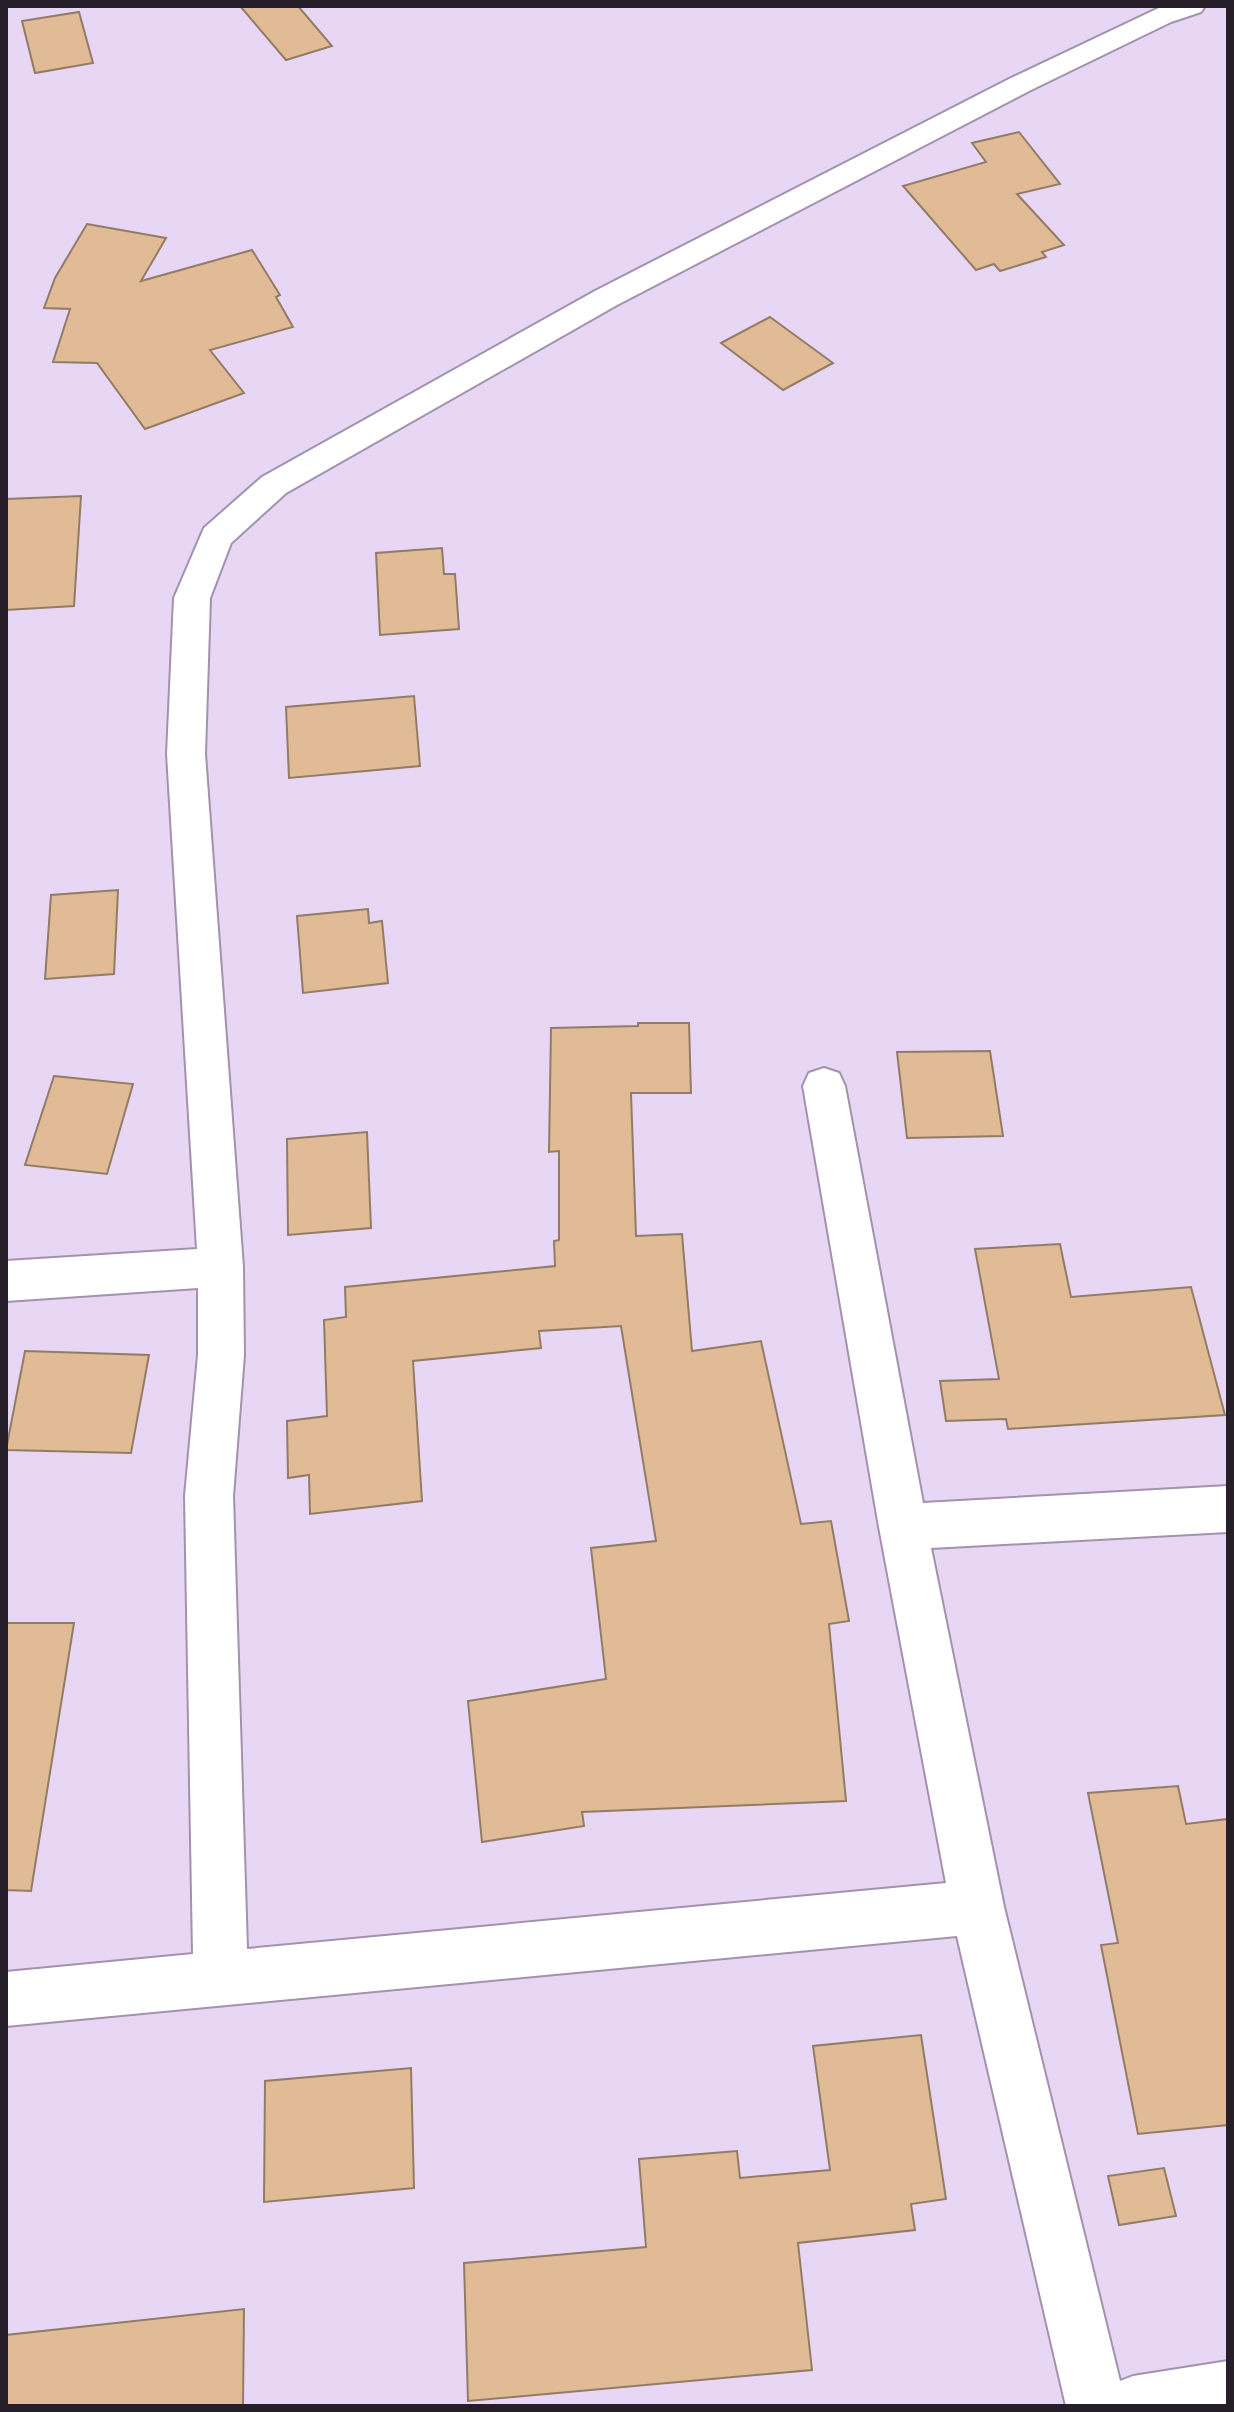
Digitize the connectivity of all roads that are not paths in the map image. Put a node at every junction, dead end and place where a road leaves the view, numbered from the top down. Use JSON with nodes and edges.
{"nodes":[{"id":1,"x":1191,"y":6,"type":"edge"},
{"id":2,"x":824,"y":1086,"type":"dead end"},
{"id":3,"x":221,"y":1267,"type":"junction"},
{"id":4,"x":6,"y":1281,"type":"edge"},
{"id":5,"x":1228,"y":1509,"type":"edge"},
{"id":6,"x":903,"y":1527,"type":"junction"},
{"id":7,"x":977,"y":1907,"type":"junction"},
{"id":8,"x":221,"y":1980,"type":"junction"},
{"id":9,"x":6,"y":1999,"type":"edge"},
{"id":10,"x":1228,"y":2391,"type":"edge"},
{"id":11,"x":1096,"y":2406,"type":"edge"},
{"id":12,"x":1133,"y":2406,"type":"edge"}],
"edges":[{"from":1,"to":3,"type":"street"},
{"from":2,"to":6,"type":"street"},
{"from":3,"to":4,"type":"street"},
{"from":3,"to":8,"type":"street"},
{"from":5,"to":6,"type":"street"},
{"from":6,"to":7,"type":"street"},
{"from":7,"to":8,"type":"street"},
{"from":7,"to":11,"type":"street"},
{"from":8,"to":9,"type":"street"},
{"from":10,"to":12,"type":"street"}]}
